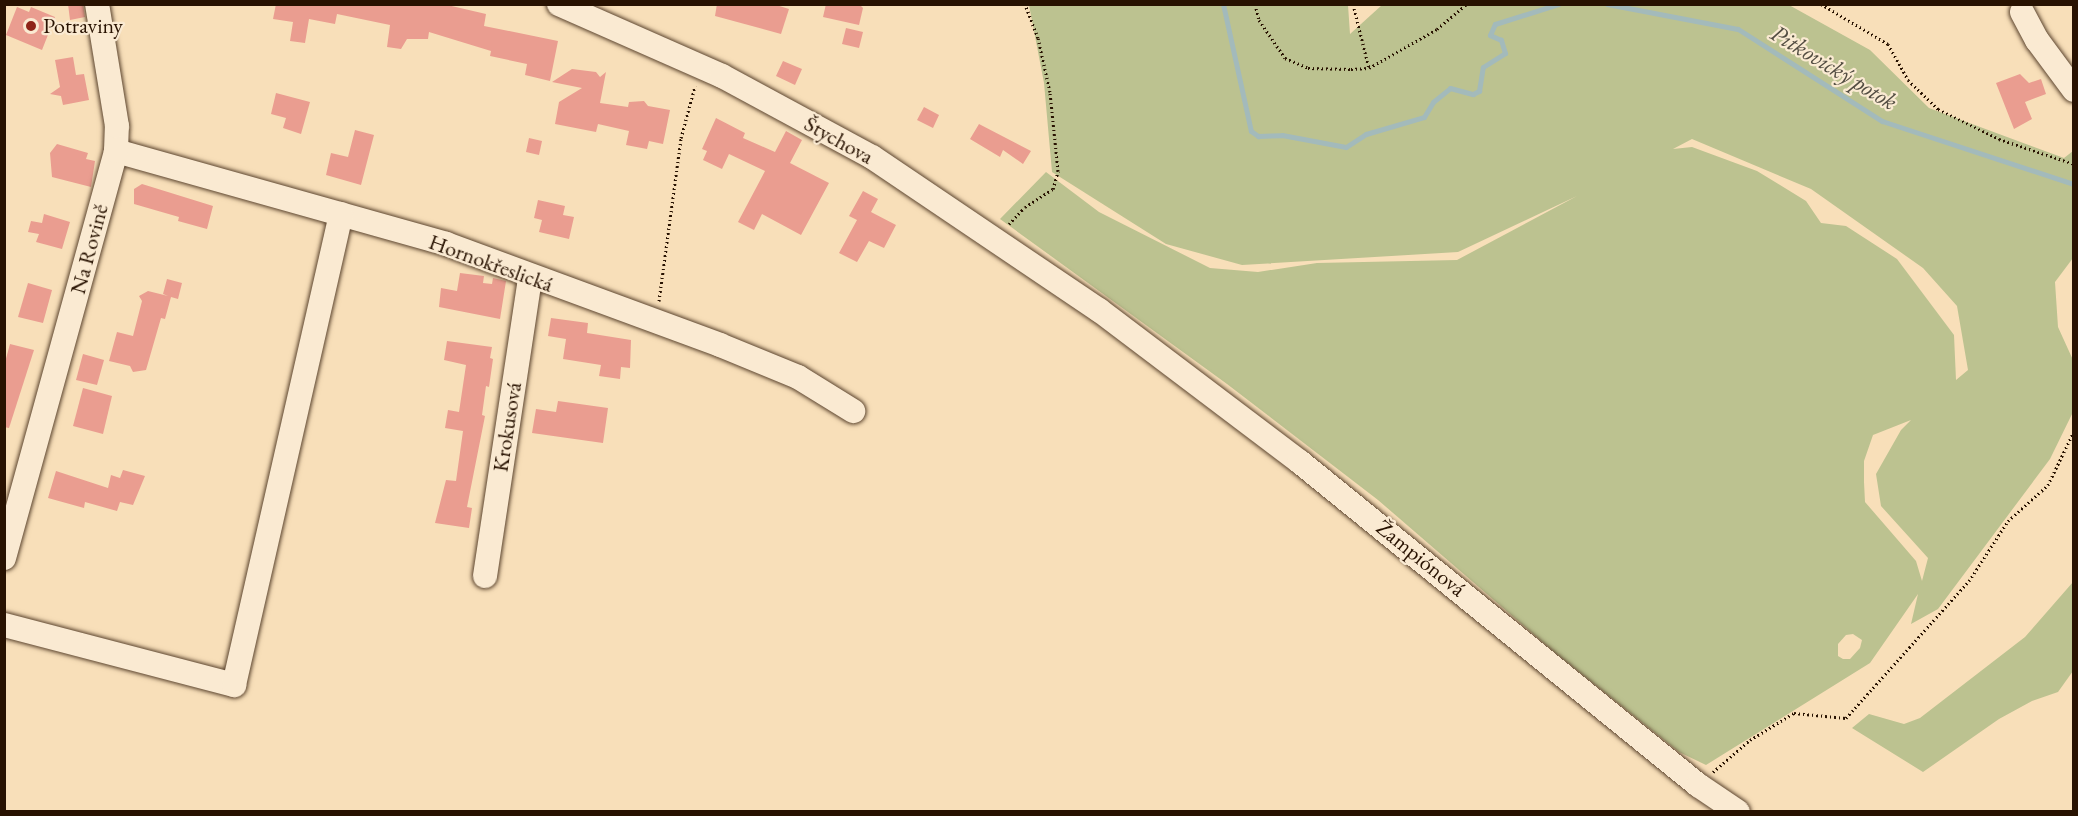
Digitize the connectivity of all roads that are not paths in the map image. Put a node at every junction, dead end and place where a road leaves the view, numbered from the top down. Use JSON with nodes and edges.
{"nodes":[{"id":1,"x":97,"y":4,"type":"edge"},
{"id":2,"x":559,"y":4,"type":"edge"},
{"id":3,"x":2022,"y":12,"type":"dead end"},
{"id":4,"x":2073,"y":90,"type":"edge"},
{"id":5,"x":116,"y":152,"type":"junction"},
{"id":6,"x":341,"y":214,"type":"junction"},
{"id":7,"x":530,"y":277,"type":"junction"},
{"id":8,"x":1099,"y":309,"type":"joint"},
{"id":9,"x":853,"y":411,"type":"dead end"},
{"id":10,"x":14,"y":487,"type":"edge"},
{"id":11,"x":4,"y":558,"type":"edge"},
{"id":12,"x":484,"y":576,"type":"dead end"},
{"id":13,"x":4,"y":625,"type":"edge"},
{"id":14,"x":1738,"y":812,"type":"edge"}],
"edges":[{"from":1,"to":5,"type":"street","name":"Na Rovině"},
{"from":2,"to":8,"type":"street","name":"Štychova"},
{"from":3,"to":4,"type":"street"},
{"from":5,"to":6,"type":"street","name":"Hornokřeslická"},
{"from":5,"to":10,"type":"street","name":"Na Rovině"},
{"from":6,"to":7,"type":"street","name":"Hornokřeslická"},
{"from":6,"to":13,"type":"street"},
{"from":7,"to":9,"type":"street","name":"Hornokřeslická"},
{"from":7,"to":12,"type":"street","name":"Krokusová"},
{"from":8,"to":14,"type":"street","name":"Žampiónová"},
{"from":10,"to":11,"type":"street","name":"Na Rovině"}]}
